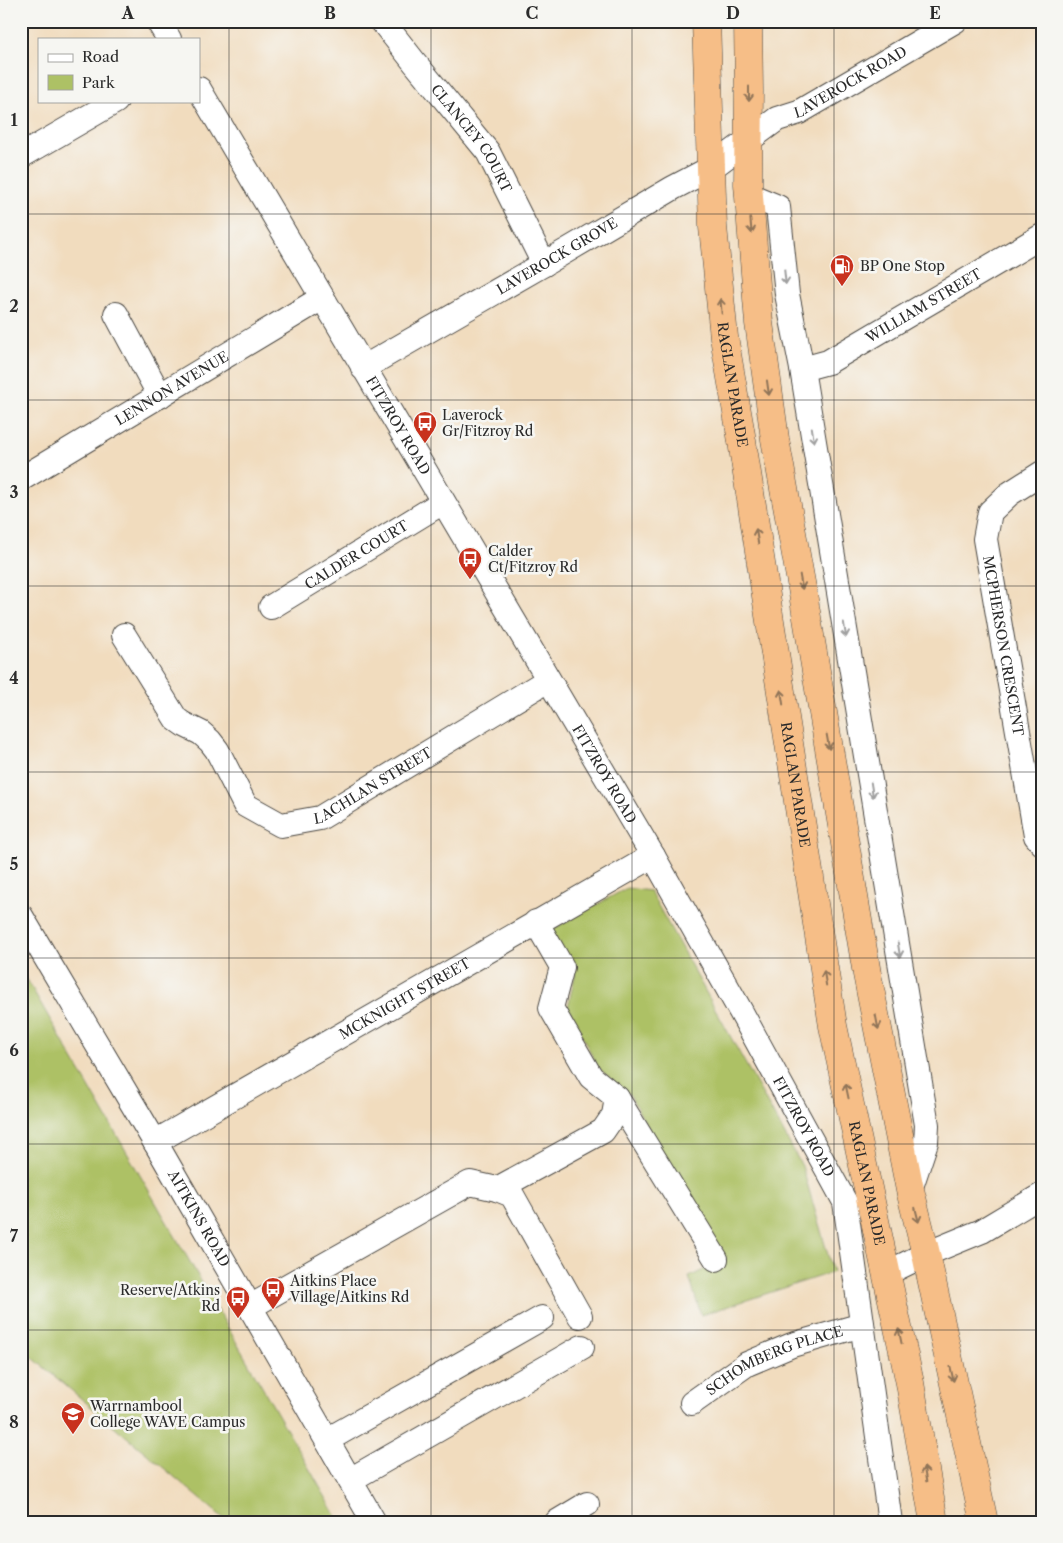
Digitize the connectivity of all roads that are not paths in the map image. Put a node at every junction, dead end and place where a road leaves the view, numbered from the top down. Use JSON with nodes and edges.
{"nodes":[{"id":1,"x":158,"y":21,"type":"edge"},
{"id":2,"x":382,"y":21,"type":"edge"},
{"id":3,"x":763,"y":21,"type":"edge"},
{"id":4,"x":955,"y":21,"type":"edge"},
{"id":5,"x":703,"y":28,"type":"edge"},
{"id":6,"x":748,"y":33,"type":"edge"},
{"id":7,"x":168,"y":38,"type":"edge"},
{"id":8,"x":200,"y":91,"type":"edge"},
{"id":9,"x":114,"y":102,"type":"edge"},
{"id":10,"x":748,"y":142,"type":"junction"},
{"id":11,"x":21,"y":156,"type":"edge"},
{"id":12,"x":711,"y":168,"type":"junction"},
{"id":13,"x":749,"y":195,"type":"junction"},
{"id":14,"x":1042,"y":236,"type":"edge"},
{"id":15,"x":544,"y":264,"type":"junction"},
{"id":16,"x":322,"y":298,"type":"junction"},
{"id":17,"x":116,"y":314,"type":"dead end"},
{"id":18,"x":363,"y":368,"type":"junction"},
{"id":19,"x":802,"y":369,"type":"junction"},
{"id":20,"x":160,"y":396,"type":"junction"},
{"id":21,"x":1042,"y":473,"type":"edge"},
{"id":22,"x":21,"y":479,"type":"edge"},
{"id":23,"x":443,"y":502,"type":"junction"},
{"id":24,"x":271,"y":607,"type":"dead end"},
{"id":25,"x":124,"y":635,"type":"dead end"},
{"id":26,"x":548,"y":680,"type":"junction"},
{"id":27,"x":1042,"y":843,"type":"edge"},
{"id":28,"x":653,"y":856,"type":"junction"},
{"id":29,"x":21,"y":916,"type":"edge"},
{"id":30,"x":536,"y":922,"type":"junction"},
{"id":31,"x":618,"y":1098,"type":"junction"},
{"id":32,"x":155,"y":1142,"type":"junction"},
{"id":33,"x":498,"y":1189,"type":"junction"},
{"id":34,"x":910,"y":1190,"type":"junction"},
{"id":35,"x":1042,"y":1194,"type":"edge"},
{"id":36,"x":926,"y":1254,"type":"junction"},
{"id":37,"x":716,"y":1258,"type":"dead end"},
{"id":38,"x":887,"y":1273,"type":"junction"},
{"id":39,"x":250,"y":1307,"type":"junction"},
{"id":40,"x":580,"y":1316,"type":"dead end"},
{"id":41,"x":542,"y":1318,"type":"dead end"},
{"id":42,"x":862,"y":1326,"type":"junction"},
{"id":43,"x":582,"y":1347,"type":"dead end"},
{"id":44,"x":692,"y":1403,"type":"dead end"},
{"id":45,"x":327,"y":1440,"type":"junction"},
{"id":46,"x":350,"y":1480,"type":"junction"},
{"id":47,"x":587,"y":1504,"type":"dead end"},
{"id":48,"x":889,"y":1513,"type":"edge"},
{"id":49,"x":374,"y":1522,"type":"edge"},
{"id":50,"x":557,"y":1522,"type":"edge"},
{"id":51,"x":904,"y":1522,"type":"edge"},
{"id":52,"x":934,"y":1522,"type":"edge"},
{"id":53,"x":984,"y":1522,"type":"edge"}],
"edges":[{"from":1,"to":7,"type":"street"},
{"from":2,"to":15,"type":"street","name":"CLANCEY COURT"},
{"from":3,"to":6,"type":"street"},
{"from":4,"to":10,"type":"street","name":"LAVEROCK ROAD"},
{"from":5,"to":12,"type":"highway","name":"RAGLAN PARADE"},
{"from":6,"to":10,"type":"highway","one_way":true},
{"from":8,"to":16,"type":"street","name":"FITZROY ROAD"},
{"from":9,"to":11,"type":"street"},
{"from":10,"to":12,"type":"street","name":"LAVEROCK GROVE"},
{"from":10,"to":13,"type":"highway"},
{"from":12,"to":15,"type":"street","name":"LAVEROCK GROVE"},
{"from":38,"to":12,"type":"highway","name":"RAGLAN PARADE","one_way":true},
{"from":13,"to":19,"type":"street","one_way":true},
{"from":13,"to":34,"type":"highway","one_way":true},
{"from":14,"to":19,"type":"street","name":"WILLIAM STREET"},
{"from":15,"to":18,"type":"street","name":"LAVEROCK GROVE"},
{"from":16,"to":18,"type":"street","name":"FITZROY ROAD"},
{"from":16,"to":20,"type":"street","name":"LENNON AVENUE"},
{"from":17,"to":20,"type":"street"},
{"from":18,"to":23,"type":"street","name":"FITZROY ROAD"},
{"from":19,"to":34,"type":"street","one_way":true},
{"from":20,"to":22,"type":"street","name":"LENNON AVENUE"},
{"from":21,"to":27,"type":"street","name":"MCPHERSON CRESCENT"},
{"from":23,"to":24,"type":"street","name":"CALDER COURT"},
{"from":23,"to":26,"type":"street","name":"FITZROY ROAD"},
{"from":25,"to":26,"type":"street","name":"LACHLAN STREET"},
{"from":26,"to":28,"type":"street","name":"FITZROY ROAD"},
{"from":28,"to":30,"type":"street","name":"MCKNIGHT STREET"},
{"from":28,"to":42,"type":"street","name":"FITZROY ROAD"},
{"from":29,"to":32,"type":"street","name":"AITKINS ROAD"},
{"from":30,"to":31,"type":"street"},
{"from":30,"to":32,"type":"street","name":"MCKNIGHT STREET"},
{"from":31,"to":33,"type":"street"},
{"from":31,"to":37,"type":"street"},
{"from":32,"to":39,"type":"street","name":"AITKINS ROAD"},
{"from":33,"to":39,"type":"street"},
{"from":33,"to":40,"type":"street"},
{"from":34,"to":36,"type":"highway","one_way":true},
{"from":35,"to":36,"type":"street"},
{"from":36,"to":38,"type":"street"},
{"from":36,"to":53,"type":"highway","one_way":true},
{"from":52,"to":38,"type":"highway","name":"RAGLAN PARADE","one_way":true},
{"from":39,"to":45,"type":"street","name":"AITKINS ROAD"},
{"from":41,"to":45,"type":"street"},
{"from":42,"to":44,"type":"street","name":"SCHOMBERG PLACE"},
{"from":42,"to":48,"type":"street","name":"FITZROY ROAD"},
{"from":43,"to":46,"type":"street"},
{"from":45,"to":46,"type":"street","name":"AITKINS ROAD"},
{"from":46,"to":49,"type":"street","name":"AITKINS ROAD"},
{"from":47,"to":50,"type":"street"},
{"from":48,"to":51,"type":"street","name":"FITZROY ROAD"}]}
